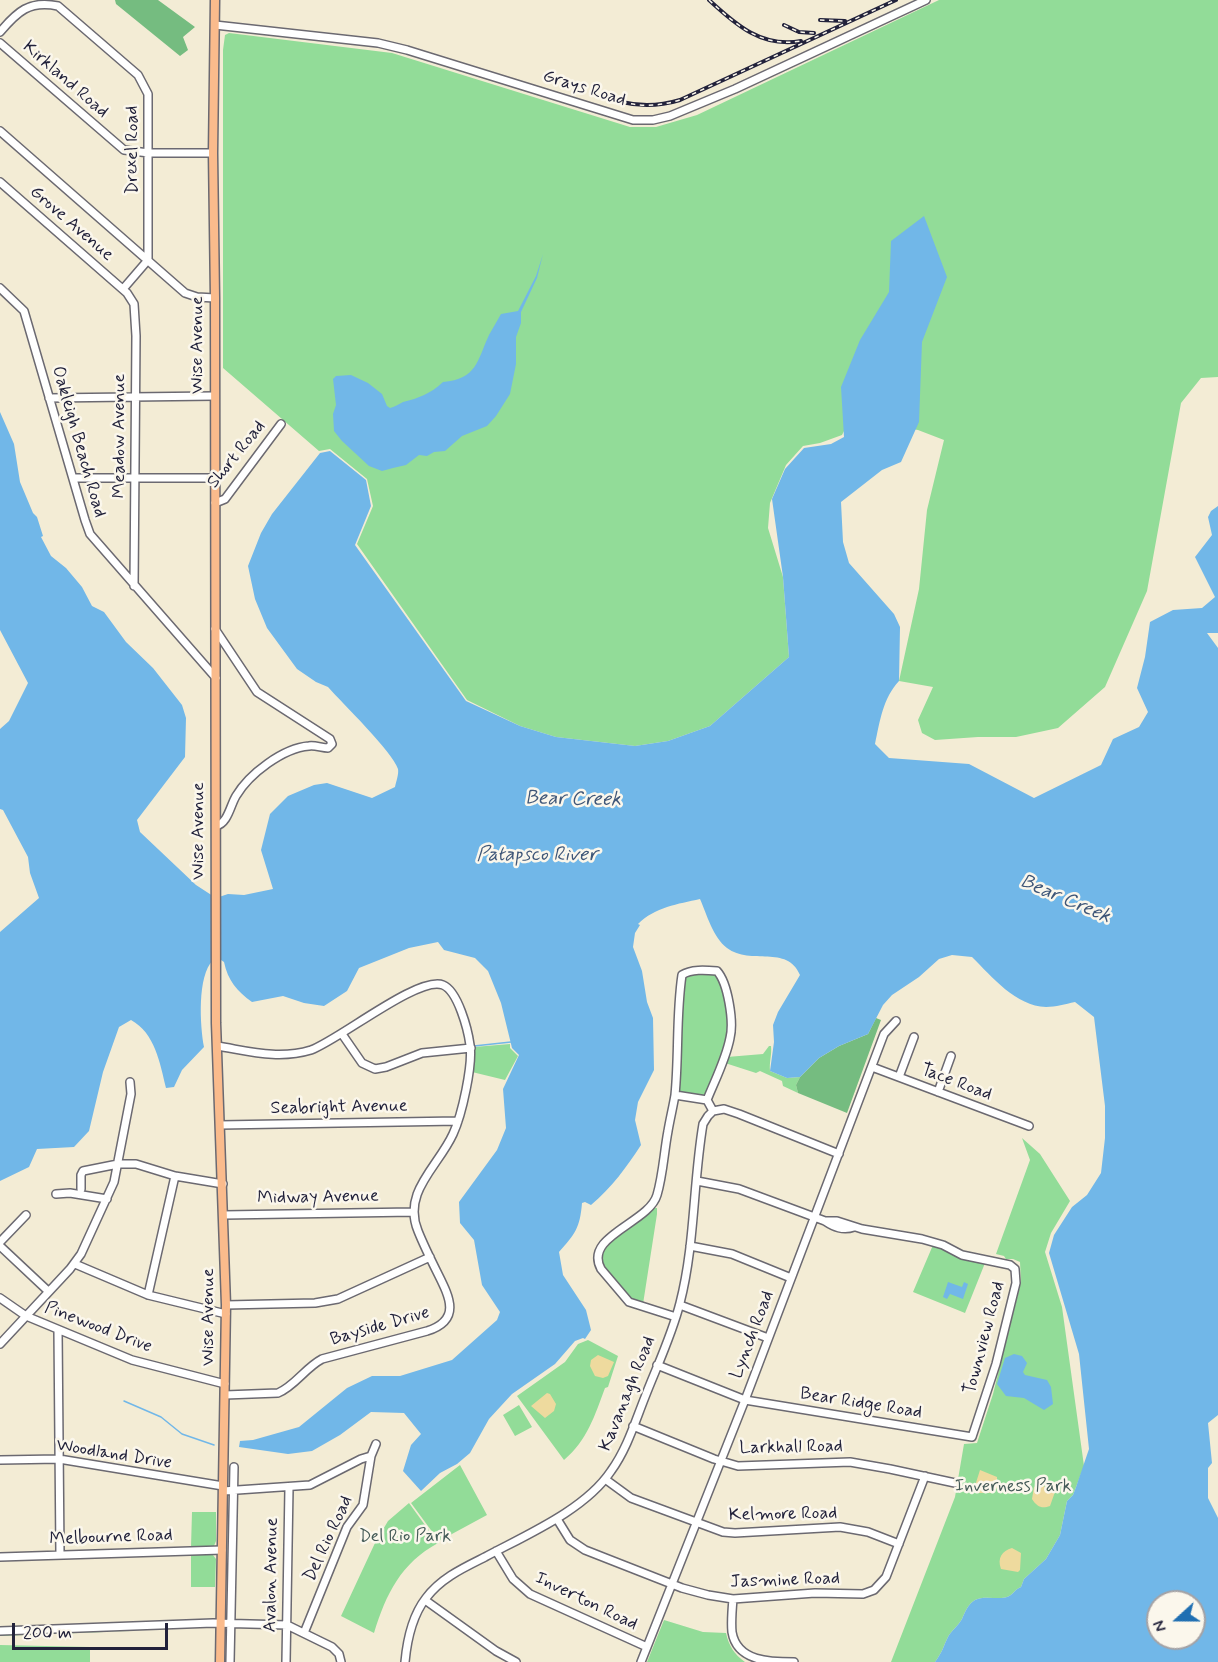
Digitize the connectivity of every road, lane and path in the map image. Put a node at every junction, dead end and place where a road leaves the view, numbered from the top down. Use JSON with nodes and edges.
{"nodes":[{"id":1,"x":215,"y":0,"type":"edge"},
{"id":2,"x":926,"y":0,"type":"edge"},
{"id":3,"x":215,"y":25,"type":"junction"},
{"id":4,"x":0,"y":32,"type":"edge"},
{"id":5,"x":0,"y":43,"type":"edge"},
{"id":6,"x":0,"y":131,"type":"edge"},
{"id":7,"x":149,"y":153,"type":"junction"},
{"id":8,"x":213,"y":153,"type":"junction"},
{"id":9,"x":0,"y":182,"type":"edge"},
{"id":10,"x":148,"y":260,"type":"junction"},
{"id":11,"x":0,"y":288,"type":"edge"},
{"id":12,"x":123,"y":289,"type":"junction"},
{"id":13,"x":215,"y":298,"type":"junction"},
{"id":14,"x":214,"y":396,"type":"junction"},
{"id":15,"x":135,"y":397,"type":"junction"},
{"id":16,"x":49,"y":398,"type":"junction"},
{"id":17,"x":281,"y":424,"type":"dead end"},
{"id":18,"x":135,"y":477,"type":"junction"},
{"id":19,"x":73,"y":478,"type":"junction"},
{"id":20,"x":214,"y":478,"type":"junction"},
{"id":21,"x":215,"y":503,"type":"junction"},
{"id":22,"x":134,"y":586,"type":"junction"},
{"id":23,"x":215,"y":629,"type":"junction"},
{"id":24,"x":216,"y":678,"type":"junction"},
{"id":25,"x":216,"y":826,"type":"junction"},
{"id":26,"x":896,"y":1022,"type":"dead end"},
{"id":27,"x":342,"y":1034,"type":"junction"},
{"id":28,"x":914,"y":1037,"type":"dead end"},
{"id":29,"x":217,"y":1046,"type":"junction"},
{"id":30,"x":471,"y":1048,"type":"junction"},
{"id":31,"x":951,"y":1056,"type":"dead end"},
{"id":32,"x":872,"y":1067,"type":"junction"},
{"id":33,"x":899,"y":1077,"type":"junction"},
{"id":34,"x":130,"y":1082,"type":"dead end"},
{"id":35,"x":938,"y":1092,"type":"junction"},
{"id":36,"x":675,"y":1095,"type":"junction"},
{"id":37,"x":707,"y":1100,"type":"junction"},
{"id":38,"x":713,"y":1111,"type":"junction"},
{"id":39,"x":458,"y":1121,"type":"junction"},
{"id":40,"x":220,"y":1125,"type":"junction"},
{"id":41,"x":1029,"y":1126,"type":"dead end"},
{"id":42,"x":839,"y":1154,"type":"junction"},
{"id":43,"x":118,"y":1164,"type":"junction"},
{"id":44,"x":175,"y":1176,"type":"junction"},
{"id":45,"x":697,"y":1181,"type":"junction"},
{"id":46,"x":223,"y":1184,"type":"junction"},
{"id":47,"x":81,"y":1189,"type":"dead end"},
{"id":48,"x":56,"y":1194,"type":"dead end"},
{"id":49,"x":107,"y":1199,"type":"junction"},
{"id":50,"x":413,"y":1212,"type":"junction"},
{"id":51,"x":26,"y":1215,"type":"dead end"},
{"id":52,"x":224,"y":1215,"type":"junction"},
{"id":53,"x":814,"y":1218,"type":"junction"},
{"id":54,"x":0,"y":1244,"type":"edge"},
{"id":55,"x":690,"y":1245,"type":"junction"},
{"id":56,"x":430,"y":1257,"type":"junction"},
{"id":57,"x":75,"y":1264,"type":"junction"},
{"id":58,"x":791,"y":1278,"type":"junction"},
{"id":59,"x":48,"y":1291,"type":"junction"},
{"id":60,"x":148,"y":1295,"type":"junction"},
{"id":61,"x":0,"y":1298,"type":"edge"},
{"id":62,"x":680,"y":1305,"type":"junction"},
{"id":63,"x":226,"y":1309,"type":"junction"},
{"id":64,"x":26,"y":1316,"type":"junction"},
{"id":65,"x":676,"y":1317,"type":"junction"},
{"id":66,"x":58,"y":1330,"type":"junction"},
{"id":67,"x":768,"y":1338,"type":"junction"},
{"id":68,"x":0,"y":1344,"type":"edge"},
{"id":69,"x":657,"y":1365,"type":"junction"},
{"id":70,"x":225,"y":1384,"type":"junction"},
{"id":71,"x":225,"y":1395,"type":"junction"},
{"id":72,"x":745,"y":1400,"type":"junction"},
{"id":73,"x":633,"y":1426,"type":"junction"},
{"id":74,"x":972,"y":1437,"type":"joint"},
{"id":75,"x":376,"y":1444,"type":"dead end"},
{"id":76,"x":371,"y":1456,"type":"junction"},
{"id":77,"x":59,"y":1459,"type":"junction"},
{"id":78,"x":0,"y":1460,"type":"edge"},
{"id":79,"x":720,"y":1461,"type":"junction"},
{"id":80,"x":234,"y":1467,"type":"dead end"},
{"id":81,"x":925,"y":1476,"type":"junction"},
{"id":82,"x":605,"y":1479,"type":"junction"},
{"id":83,"x":955,"y":1483,"type":"dead end"},
{"id":84,"x":289,"y":1488,"type":"junction"},
{"id":85,"x":223,"y":1489,"type":"junction"},
{"id":86,"x":234,"y":1491,"type":"junction"},
{"id":87,"x":556,"y":1519,"type":"junction"},
{"id":88,"x":696,"y":1523,"type":"junction"},
{"id":89,"x":899,"y":1544,"type":"junction"},
{"id":90,"x":222,"y":1550,"type":"junction"},
{"id":91,"x":496,"y":1551,"type":"junction"},
{"id":92,"x":60,"y":1555,"type":"junction"},
{"id":93,"x":0,"y":1557,"type":"edge"},
{"id":94,"x":672,"y":1584,"type":"junction"},
{"id":95,"x":732,"y":1599,"type":"junction"},
{"id":96,"x":424,"y":1600,"type":"junction"},
{"id":97,"x":221,"y":1623,"type":"junction"},
{"id":98,"x":231,"y":1623,"type":"junction"},
{"id":99,"x":287,"y":1624,"type":"junction"},
{"id":100,"x":0,"y":1631,"type":"edge"},
{"id":101,"x":304,"y":1633,"type":"junction"},
{"id":102,"x":647,"y":1647,"type":"junction"},
{"id":103,"x":220,"y":1662,"type":"edge"},
{"id":104,"x":230,"y":1662,"type":"edge"},
{"id":105,"x":286,"y":1662,"type":"edge"},
{"id":106,"x":341,"y":1662,"type":"edge"},
{"id":107,"x":405,"y":1662,"type":"edge"},
{"id":108,"x":516,"y":1662,"type":"edge"},
{"id":109,"x":641,"y":1662,"type":"edge"},
{"id":110,"x":794,"y":1662,"type":"edge"}],
"edges":[{"from":1,"to":3,"type":"main road","name":"Wise Avenue"},
{"from":2,"to":3,"type":"street","name":"Grays Road"},
{"from":3,"to":8,"type":"main road","name":"Wise Avenue"},
{"from":4,"to":7,"type":"street","name":"Drexel Road"},
{"from":5,"to":7,"type":"street","name":"Kirkland Road"},
{"from":6,"to":10,"type":"street"},
{"from":7,"to":8,"type":"street","name":"Kirkland Road"},
{"from":7,"to":10,"type":"street","name":"Drexel Road"},
{"from":8,"to":13,"type":"main road","name":"Wise Avenue"},
{"from":9,"to":12,"type":"street","name":"Grove Avenue"},
{"from":10,"to":12,"type":"street"},
{"from":10,"to":13,"type":"street"},
{"from":11,"to":16,"type":"street","name":"Oakleigh Beach Road"},
{"from":12,"to":15,"type":"street","name":"Meadow Avenue"},
{"from":13,"to":14,"type":"main road","name":"Wise Avenue"},
{"from":14,"to":15,"type":"street"},
{"from":14,"to":20,"type":"main road","name":"Wise Avenue"},
{"from":15,"to":16,"type":"street"},
{"from":15,"to":18,"type":"street","name":"Meadow Avenue"},
{"from":16,"to":19,"type":"street","name":"Oakleigh Beach Road"},
{"from":17,"to":21,"type":"street","name":"Short Road"},
{"from":18,"to":19,"type":"street"},
{"from":18,"to":20,"type":"street"},
{"from":18,"to":22,"type":"street","name":"Meadow Avenue"},
{"from":19,"to":22,"type":"street","name":"Oakleigh Beach Road"},
{"from":20,"to":21,"type":"main road","name":"Wise Avenue"},
{"from":21,"to":23,"type":"main road","name":"Wise Avenue"},
{"from":22,"to":24,"type":"street","name":"Oakleigh Beach Road"},
{"from":23,"to":24,"type":"main road","name":"Wise Avenue"},
{"from":23,"to":25,"type":"street"},
{"from":24,"to":25,"type":"main road","name":"Wise Avenue"},
{"from":25,"to":29,"type":"main road","name":"Wise Avenue"},
{"from":26,"to":32,"type":"street","name":"Lynch Road"},
{"from":27,"to":29,"type":"street"},
{"from":27,"to":30,"type":"street"},
{"from":27,"to":30,"type":"street"},
{"from":28,"to":33,"type":"street"},
{"from":29,"to":40,"type":"main road","name":"Wise Avenue"},
{"from":30,"to":39,"type":"street"},
{"from":31,"to":35,"type":"street"},
{"from":32,"to":33,"type":"street","name":"Tace Road"},
{"from":32,"to":42,"type":"street","name":"Lynch Road"},
{"from":33,"to":35,"type":"street","name":"Tace Road"},
{"from":34,"to":43,"type":"street"},
{"from":35,"to":41,"type":"street","name":"Tace Road"},
{"from":36,"to":37,"type":"street"},
{"from":36,"to":37,"type":"street"},
{"from":36,"to":65,"type":"street"},
{"from":37,"to":38,"type":"street"},
{"from":38,"to":42,"type":"street"},
{"from":38,"to":45,"type":"street","name":"Kavanagh Road"},
{"from":39,"to":40,"type":"street","name":"Seabright Avenue"},
{"from":39,"to":50,"type":"street"},
{"from":40,"to":46,"type":"main road","name":"Wise Avenue"},
{"from":42,"to":53,"type":"street","name":"Lynch Road"},
{"from":43,"to":44,"type":"street"},
{"from":43,"to":47,"type":"street"},
{"from":43,"to":49,"type":"street"},
{"from":44,"to":46,"type":"street"},
{"from":44,"to":60,"type":"street"},
{"from":45,"to":53,"type":"street","name":"Townview Road"},
{"from":45,"to":55,"type":"street","name":"Kavanagh Road"},
{"from":46,"to":52,"type":"main road","name":"Wise Avenue"},
{"from":48,"to":49,"type":"street"},
{"from":49,"to":57,"type":"street"},
{"from":50,"to":52,"type":"street","name":"Midway Avenue"},
{"from":50,"to":56,"type":"street","name":"Bayside Drive"},
{"from":51,"to":54,"type":"street"},
{"from":52,"to":63,"type":"main road","name":"Wise Avenue"},
{"from":53,"to":58,"type":"street","name":"Lynch Road"},
{"from":53,"to":74,"type":"street","name":"Townview Road"},
{"from":54,"to":59,"type":"street"},
{"from":55,"to":58,"type":"street"},
{"from":55,"to":62,"type":"street","name":"Kavanagh Road"},
{"from":56,"to":63,"type":"street"},
{"from":56,"to":71,"type":"street","name":"Bayside Drive"},
{"from":57,"to":59,"type":"street"},
{"from":57,"to":60,"type":"street"},
{"from":58,"to":67,"type":"street","name":"Lynch Road"},
{"from":59,"to":64,"type":"street"},
{"from":60,"to":63,"type":"street"},
{"from":61,"to":64,"type":"street","name":"Pinewood Drive"},
{"from":62,"to":65,"type":"street","name":"Kavanagh Road"},
{"from":62,"to":67,"type":"street"},
{"from":63,"to":70,"type":"main road","name":"Wise Avenue"},
{"from":64,"to":66,"type":"street","name":"Pinewood Drive"},
{"from":64,"to":68,"type":"street"},
{"from":65,"to":69,"type":"street","name":"Kavanagh Road"},
{"from":66,"to":70,"type":"street","name":"Pinewood Drive"},
{"from":66,"to":77,"type":"street"},
{"from":67,"to":72,"type":"street","name":"Lynch Road"},
{"from":69,"to":72,"type":"street","name":"Bear Ridge Road"},
{"from":69,"to":73,"type":"street","name":"Kavanagh Road"},
{"from":70,"to":71,"type":"main road","name":"Wise Avenue"},
{"from":71,"to":85,"type":"main road","name":"Wise Avenue"},
{"from":72,"to":74,"type":"street","name":"Bear Ridge Road"},
{"from":72,"to":79,"type":"street","name":"Lynch Road"},
{"from":73,"to":79,"type":"street","name":"Larkhall Road"},
{"from":73,"to":82,"type":"street","name":"Kavanagh Road"},
{"from":75,"to":76,"type":"street","name":"Del Rio Road"},
{"from":76,"to":84,"type":"street","name":"Woodland Drive"},
{"from":76,"to":101,"type":"street","name":"Del Rio Road"},
{"from":77,"to":78,"type":"street","name":"Woodland Drive"},
{"from":77,"to":85,"type":"street","name":"Woodland Drive"},
{"from":77,"to":92,"type":"street"},
{"from":79,"to":81,"type":"street","name":"Larkhall Road"},
{"from":79,"to":88,"type":"street","name":"Lynch Road"},
{"from":80,"to":86,"type":"street"},
{"from":81,"to":83,"type":"street","name":"Larkhall Road"},
{"from":81,"to":89,"type":"street","name":"Jasmine Road"},
{"from":82,"to":87,"type":"street","name":"Kavanagh Road"},
{"from":82,"to":88,"type":"street","name":"Kelmore Road"},
{"from":84,"to":86,"type":"street","name":"Woodland Drive"},
{"from":84,"to":99,"type":"street","name":"Avalon Avenue"},
{"from":85,"to":86,"type":"street","name":"Woodland Drive"},
{"from":85,"to":90,"type":"main road","name":"Wise Avenue"},
{"from":86,"to":98,"type":"street"},
{"from":87,"to":91,"type":"street","name":"Kavanagh Road"},
{"from":87,"to":94,"type":"street","name":"Jasmine Road"},
{"from":88,"to":89,"type":"street","name":"Kelmore Road"},
{"from":88,"to":94,"type":"street","name":"Lynch Road"},
{"from":89,"to":95,"type":"street","name":"Jasmine Road"},
{"from":90,"to":92,"type":"street","name":"Melbourne Road"},
{"from":90,"to":97,"type":"main road","name":"Wise Avenue"},
{"from":91,"to":96,"type":"street","name":"Kavanagh Road"},
{"from":91,"to":102,"type":"street","name":"Inverton Road"},
{"from":92,"to":93,"type":"street","name":"Melbourne Road"},
{"from":94,"to":95,"type":"street","name":"Jasmine Road"},
{"from":94,"to":102,"type":"street","name":"Lynch Road"},
{"from":95,"to":110,"type":"street"},
{"from":96,"to":107,"type":"street","name":"Kavanagh Road"},
{"from":96,"to":108,"type":"street"},
{"from":97,"to":98,"type":"street"},
{"from":97,"to":100,"type":"street"},
{"from":97,"to":103,"type":"main road","name":"Wise Avenue"},
{"from":98,"to":99,"type":"street"},
{"from":98,"to":104,"type":"street"},
{"from":99,"to":101,"type":"street"},
{"from":99,"to":105,"type":"street","name":"Avalon Avenue"},
{"from":101,"to":106,"type":"street"},
{"from":102,"to":109,"type":"street","name":"Lynch Road"}]}
